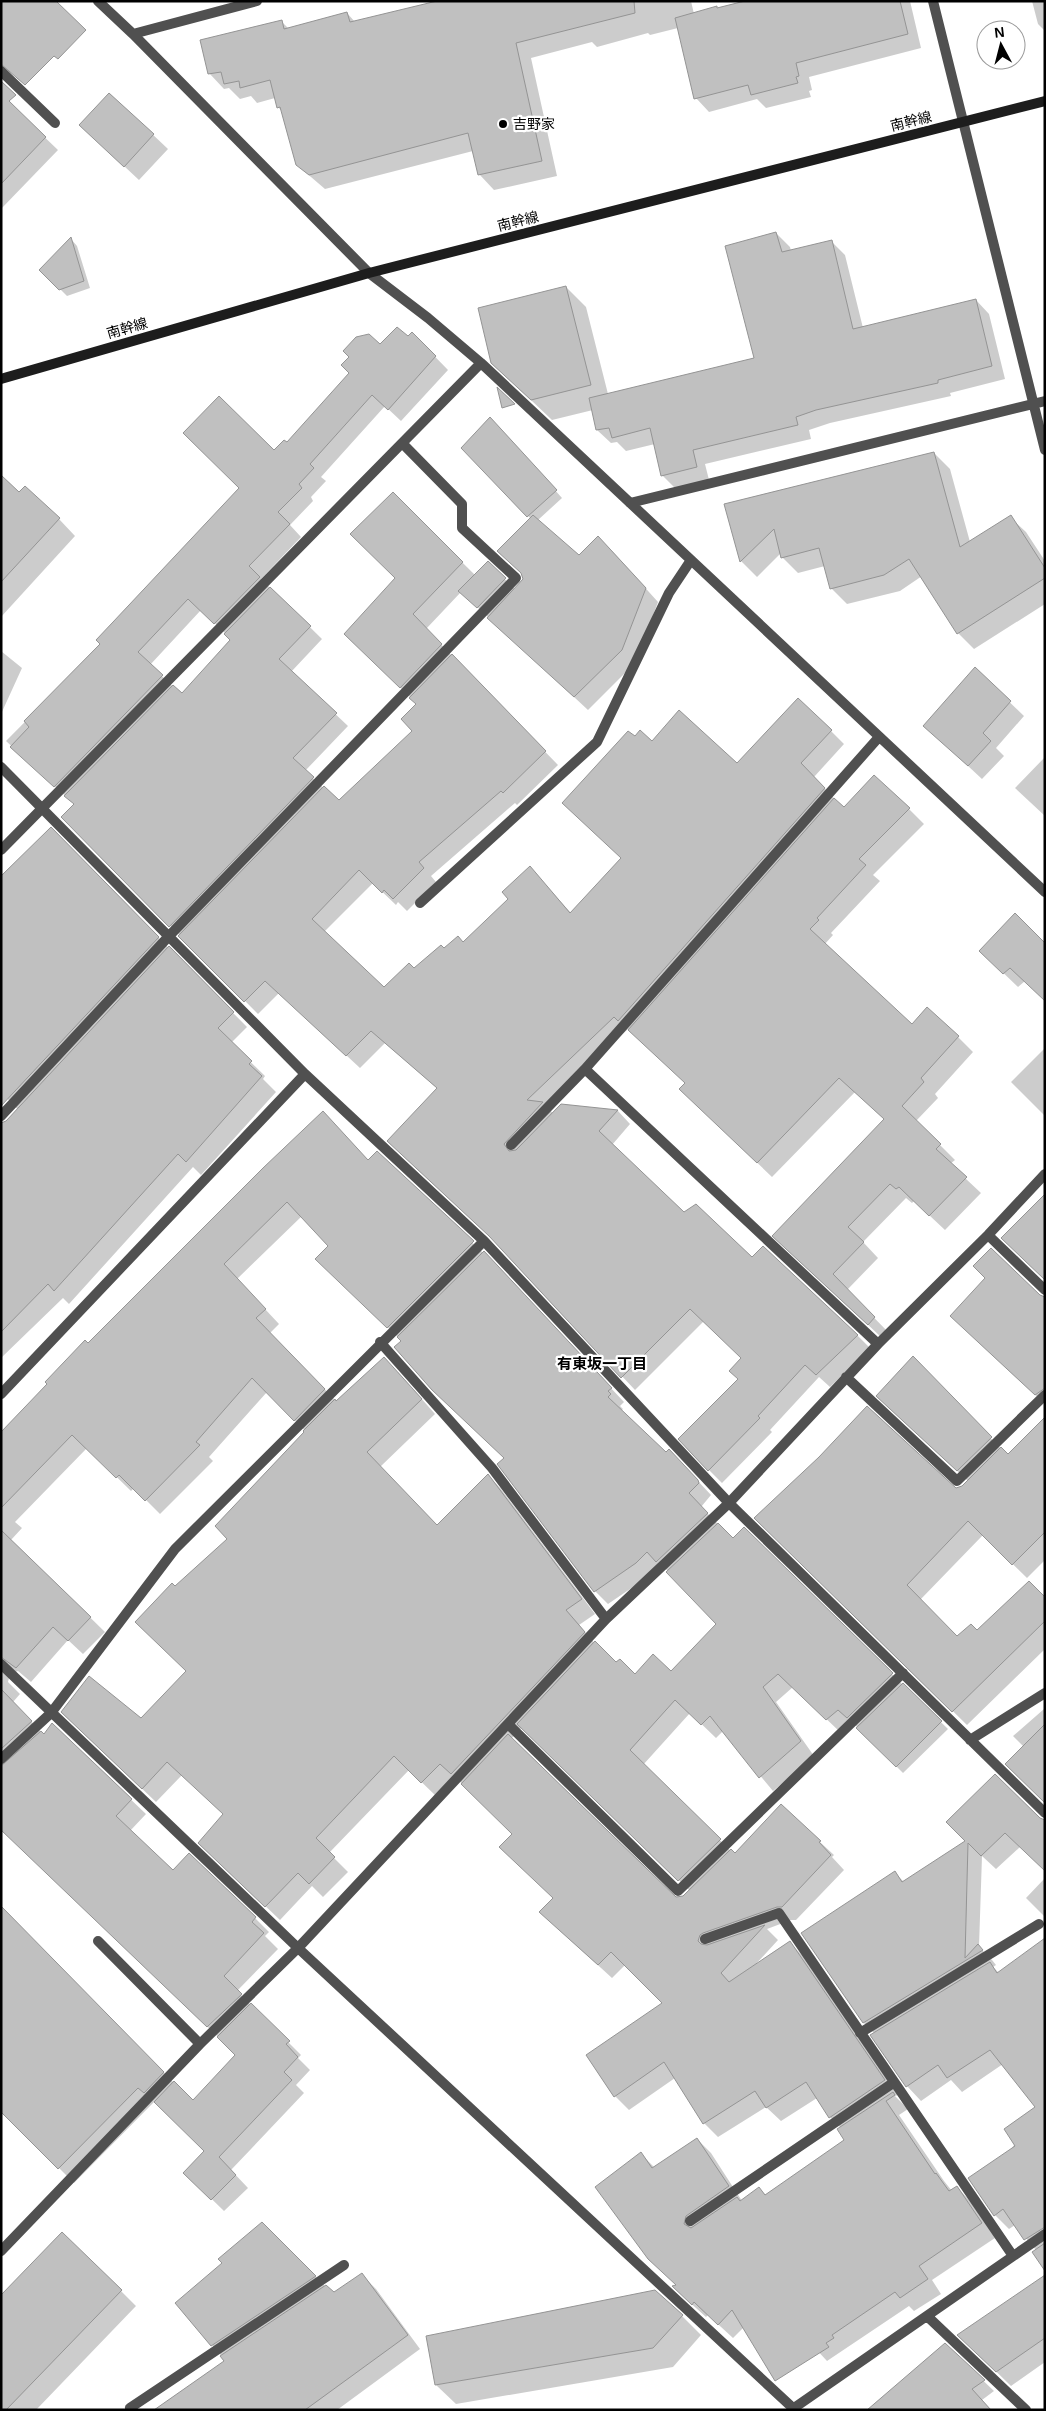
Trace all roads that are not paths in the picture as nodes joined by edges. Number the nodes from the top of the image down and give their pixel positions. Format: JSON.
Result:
{"nodes":[{"id":1,"x":98,"y":1,"type":"edge"},
{"id":2,"x":257,"y":1,"type":"edge"},
{"id":3,"x":933,"y":1,"type":"edge"},
{"id":4,"x":133,"y":34,"type":"junction"},
{"id":5,"x":1,"y":72,"type":"edge"},
{"id":6,"x":1045,"y":101,"type":"edge"},
{"id":7,"x":964,"y":122,"type":"junction"},
{"id":8,"x":55,"y":123,"type":"dead end"},
{"id":9,"x":368,"y":273,"type":"junction"},
{"id":10,"x":481,"y":363,"type":"junction"},
{"id":11,"x":1,"y":379,"type":"edge"},
{"id":12,"x":1045,"y":402,"type":"edge"},
{"id":13,"x":1032,"y":405,"type":"junction"},
{"id":14,"x":402,"y":444,"type":"junction"},
{"id":15,"x":1045,"y":450,"type":"edge"},
{"id":16,"x":630,"y":503,"type":"junction"},
{"id":17,"x":691,"y":560,"type":"junction"},
{"id":18,"x":879,"y":736,"type":"junction"},
{"id":19,"x":1,"y":767,"type":"edge"},
{"id":20,"x":42,"y":807,"type":"junction"},
{"id":21,"x":1,"y":850,"type":"edge"},
{"id":22,"x":1045,"y":892,"type":"edge"},
{"id":23,"x":420,"y":903,"type":"dead end"},
{"id":24,"x":170,"y":935,"type":"junction"},
{"id":25,"x":585,"y":1069,"type":"junction"},
{"id":26,"x":305,"y":1074,"type":"junction"},
{"id":27,"x":1,"y":1116,"type":"edge"},
{"id":28,"x":511,"y":1145,"type":"dead end"},
{"id":29,"x":1045,"y":1174,"type":"edge"},
{"id":30,"x":988,"y":1235,"type":"junction"},
{"id":31,"x":484,"y":1241,"type":"junction"},
{"id":32,"x":1045,"y":1290,"type":"edge"},
{"id":33,"x":380,"y":1342,"type":"junction"},
{"id":34,"x":878,"y":1344,"type":"junction"},
{"id":35,"x":846,"y":1377,"type":"junction"},
{"id":36,"x":1,"y":1394,"type":"edge"},
{"id":37,"x":1045,"y":1395,"type":"edge"},
{"id":38,"x":729,"y":1503,"type":"junction"},
{"id":39,"x":606,"y":1620,"type":"junction"},
{"id":40,"x":1,"y":1664,"type":"edge"},
{"id":41,"x":903,"y":1673,"type":"junction"},
{"id":42,"x":1045,"y":1693,"type":"edge"},
{"id":43,"x":51,"y":1713,"type":"junction"},
{"id":44,"x":508,"y":1724,"type":"junction"},
{"id":45,"x":970,"y":1740,"type":"junction"},
{"id":46,"x":1,"y":1759,"type":"edge"},
{"id":47,"x":1045,"y":1813,"type":"edge"},
{"id":48,"x":1038,"y":1924,"type":"dead end"},
{"id":49,"x":705,"y":1940,"type":"dead end"},
{"id":50,"x":98,"y":1941,"type":"dead end"},
{"id":51,"x":298,"y":1948,"type":"junction"},
{"id":52,"x":860,"y":2033,"type":"junction"},
{"id":53,"x":200,"y":2044,"type":"junction"},
{"id":54,"x":893,"y":2083,"type":"junction"},
{"id":55,"x":690,"y":2221,"type":"dead end"},
{"id":56,"x":1045,"y":2234,"type":"edge"},
{"id":57,"x":1,"y":2251,"type":"edge"},
{"id":58,"x":1013,"y":2256,"type":"junction"},
{"id":59,"x":344,"y":2265,"type":"dead end"},
{"id":60,"x":927,"y":2316,"type":"junction"},
{"id":61,"x":794,"y":2409,"type":"edge"},
{"id":62,"x":131,"y":2410,"type":"edge"},
{"id":63,"x":1026,"y":2410,"type":"edge"}],
"edges":[{"from":1,"to":4,"type":"street"},
{"from":2,"to":4,"type":"street"},
{"from":3,"to":7,"type":"street"},
{"from":4,"to":9,"type":"street"},
{"from":5,"to":8,"type":"street"},
{"from":6,"to":7,"type":"main road","name":"南幹線"},
{"from":7,"to":9,"type":"main road","name":"南幹線"},
{"from":7,"to":13,"type":"street"},
{"from":9,"to":10,"type":"street"},
{"from":9,"to":11,"type":"main road","name":"南幹線"},
{"from":10,"to":14,"type":"street"},
{"from":10,"to":16,"type":"street"},
{"from":12,"to":13,"type":"street"},
{"from":13,"to":15,"type":"street"},
{"from":13,"to":16,"type":"street"},
{"from":14,"to":20,"type":"street"},
{"from":14,"to":24,"type":"street"},
{"from":16,"to":17,"type":"street"},
{"from":17,"to":18,"type":"street"},
{"from":17,"to":23,"type":"street"},
{"from":18,"to":22,"type":"street"},
{"from":18,"to":25,"type":"street"},
{"from":19,"to":20,"type":"street"},
{"from":20,"to":21,"type":"street"},
{"from":20,"to":24,"type":"street"},
{"from":24,"to":26,"type":"street"},
{"from":24,"to":27,"type":"street"},
{"from":25,"to":28,"type":"street"},
{"from":25,"to":34,"type":"street"},
{"from":26,"to":31,"type":"street"},
{"from":26,"to":36,"type":"street"},
{"from":29,"to":30,"type":"street"},
{"from":30,"to":32,"type":"street"},
{"from":30,"to":34,"type":"street"},
{"from":31,"to":33,"type":"street"},
{"from":31,"to":38,"type":"street"},
{"from":33,"to":39,"type":"street"},
{"from":33,"to":43,"type":"street"},
{"from":34,"to":35,"type":"street"},
{"from":35,"to":37,"type":"street"},
{"from":35,"to":38,"type":"street"},
{"from":38,"to":39,"type":"street"},
{"from":38,"to":41,"type":"street"},
{"from":39,"to":44,"type":"street"},
{"from":40,"to":43,"type":"street"},
{"from":41,"to":44,"type":"street"},
{"from":41,"to":45,"type":"street"},
{"from":42,"to":45,"type":"street"},
{"from":43,"to":46,"type":"street"},
{"from":43,"to":51,"type":"street"},
{"from":44,"to":51,"type":"street"},
{"from":45,"to":47,"type":"street"},
{"from":48,"to":52,"type":"street"},
{"from":49,"to":52,"type":"street"},
{"from":50,"to":53,"type":"street"},
{"from":51,"to":53,"type":"street"},
{"from":51,"to":61,"type":"street"},
{"from":52,"to":54,"type":"street"},
{"from":53,"to":57,"type":"street"},
{"from":54,"to":55,"type":"street"},
{"from":54,"to":58,"type":"street"},
{"from":56,"to":58,"type":"street"},
{"from":58,"to":60,"type":"street"},
{"from":59,"to":62,"type":"street"},
{"from":60,"to":61,"type":"street"},
{"from":60,"to":63,"type":"street"}]}
